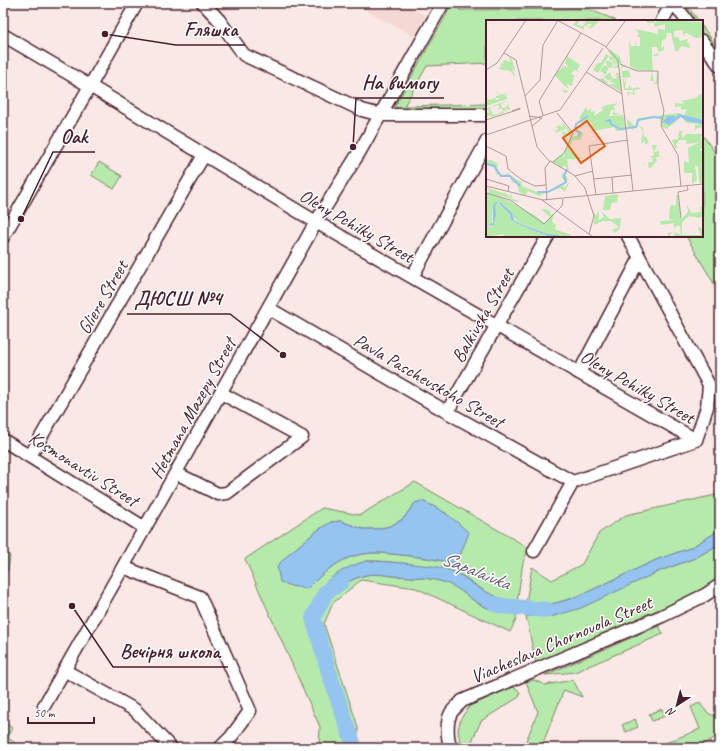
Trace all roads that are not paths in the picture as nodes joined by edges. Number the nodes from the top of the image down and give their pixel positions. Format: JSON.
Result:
{"nodes":[{"id":1,"x":137,"y":3,"type":"edge"},
{"id":2,"x":203,"y":3,"type":"edge"},
{"id":3,"x":443,"y":3,"type":"edge"},
{"id":4,"x":673,"y":3,"type":"edge"},
{"id":5,"x":663,"y":20,"type":"edge"},
{"id":6,"x":686,"y":20,"type":"edge"},
{"id":7,"x":3,"y":35,"type":"edge"},
{"id":8,"x":703,"y":42,"type":"edge"},
{"id":9,"x":720,"y":66,"type":"edge"},
{"id":10,"x":90,"y":86,"type":"junction"},
{"id":11,"x":381,"y":115,"type":"junction"},
{"id":12,"x":486,"y":115,"type":"edge"},
{"id":13,"x":486,"y":143,"type":"edge"},
{"id":14,"x":204,"y":155,"type":"junction"},
{"id":15,"x":316,"y":222,"type":"junction"},
{"id":16,"x":3,"y":237,"type":"edge"},
{"id":17,"x":547,"y":237,"type":"edge"},
{"id":18,"x":629,"y":237,"type":"edge"},
{"id":19,"x":640,"y":258,"type":"junction"},
{"id":20,"x":412,"y":277,"type":"junction"},
{"id":21,"x":268,"y":308,"type":"junction"},
{"id":22,"x":496,"y":325,"type":"junction"},
{"id":23,"x":579,"y":373,"type":"junction"},
{"id":24,"x":221,"y":393,"type":"junction"},
{"id":25,"x":447,"y":412,"type":"junction"},
{"id":26,"x":3,"y":440,"type":"edge"},
{"id":27,"x":696,"y":440,"type":"junction"},
{"id":28,"x":30,"y":456,"type":"junction"},
{"id":29,"x":176,"y":473,"type":"junction"},
{"id":30,"x":572,"y":482,"type":"junction"},
{"id":31,"x":145,"y":528,"type":"junction"},
{"id":32,"x":534,"y":551,"type":"dead end"},
{"id":33,"x":123,"y":567,"type":"junction"},
{"id":34,"x":720,"y":585,"type":"edge"},
{"id":35,"x":64,"y":670,"type":"junction"},
{"id":36,"x":44,"y":706,"type":"dead end"},
{"id":37,"x":171,"y":748,"type":"edge"},
{"id":38,"x":220,"y":748,"type":"edge"},
{"id":39,"x":451,"y":748,"type":"edge"}],
"edges":[{"from":1,"to":10,"type":"street"},
{"from":2,"to":11,"type":"street"},
{"from":3,"to":11,"type":"street","name":"Hetmana Mazepy Street"},
{"from":4,"to":5,"type":"street"},
{"from":4,"to":6,"type":"street"},
{"from":7,"to":10,"type":"street","name":"Oleny Pchilky Street"},
{"from":8,"to":9,"type":"street"},
{"from":10,"to":14,"type":"street","name":"Oleny Pchilky Street"},
{"from":10,"to":16,"type":"street"},
{"from":11,"to":12,"type":"street"},
{"from":11,"to":15,"type":"street","name":"Hetmana Mazepy Street"},
{"from":13,"to":20,"type":"street"},
{"from":14,"to":15,"type":"street","name":"Oleny Pchilky Street"},
{"from":14,"to":28,"type":"street","name":"Gliere Street"},
{"from":15,"to":20,"type":"street","name":"Oleny Pchilky Street"},
{"from":15,"to":21,"type":"street","name":"Hetmana Mazepy Street"},
{"from":17,"to":22,"type":"street","name":"Balkivska Street"},
{"from":18,"to":19,"type":"street"},
{"from":19,"to":23,"type":"street"},
{"from":19,"to":27,"type":"street"},
{"from":20,"to":22,"type":"street","name":"Oleny Pchilky Street"},
{"from":21,"to":24,"type":"street","name":"Hetmana Mazepy Street"},
{"from":21,"to":25,"type":"street","name":"Pavla Paschevskoho Street"},
{"from":22,"to":23,"type":"street","name":"Oleny Pchilky Street"},
{"from":22,"to":25,"type":"street","name":"Balkivska Street"},
{"from":23,"to":27,"type":"street","name":"Oleny Pchilky Street"},
{"from":24,"to":29,"type":"street","name":"Hetmana Mazepy Street"},
{"from":24,"to":29,"type":"street"},
{"from":25,"to":30,"type":"street","name":"Pavla Paschevskoho Street"},
{"from":26,"to":28,"type":"street","name":"Kosmonavtiv Street"},
{"from":27,"to":30,"type":"street"},
{"from":28,"to":31,"type":"street","name":"Kosmonavtiv Street"},
{"from":29,"to":31,"type":"street","name":"Hetmana Mazepy Street"},
{"from":30,"to":32,"type":"street"},
{"from":31,"to":33,"type":"street","name":"Hetmana Mazepy Street"},
{"from":33,"to":35,"type":"street","name":"Hetmana Mazepy Street"},
{"from":33,"to":38,"type":"street"},
{"from":34,"to":39,"type":"street","name":"Viacheslava Chornovola Street"},
{"from":35,"to":36,"type":"street","name":"Hetmana Mazepy Street"},
{"from":35,"to":37,"type":"street"}]}
